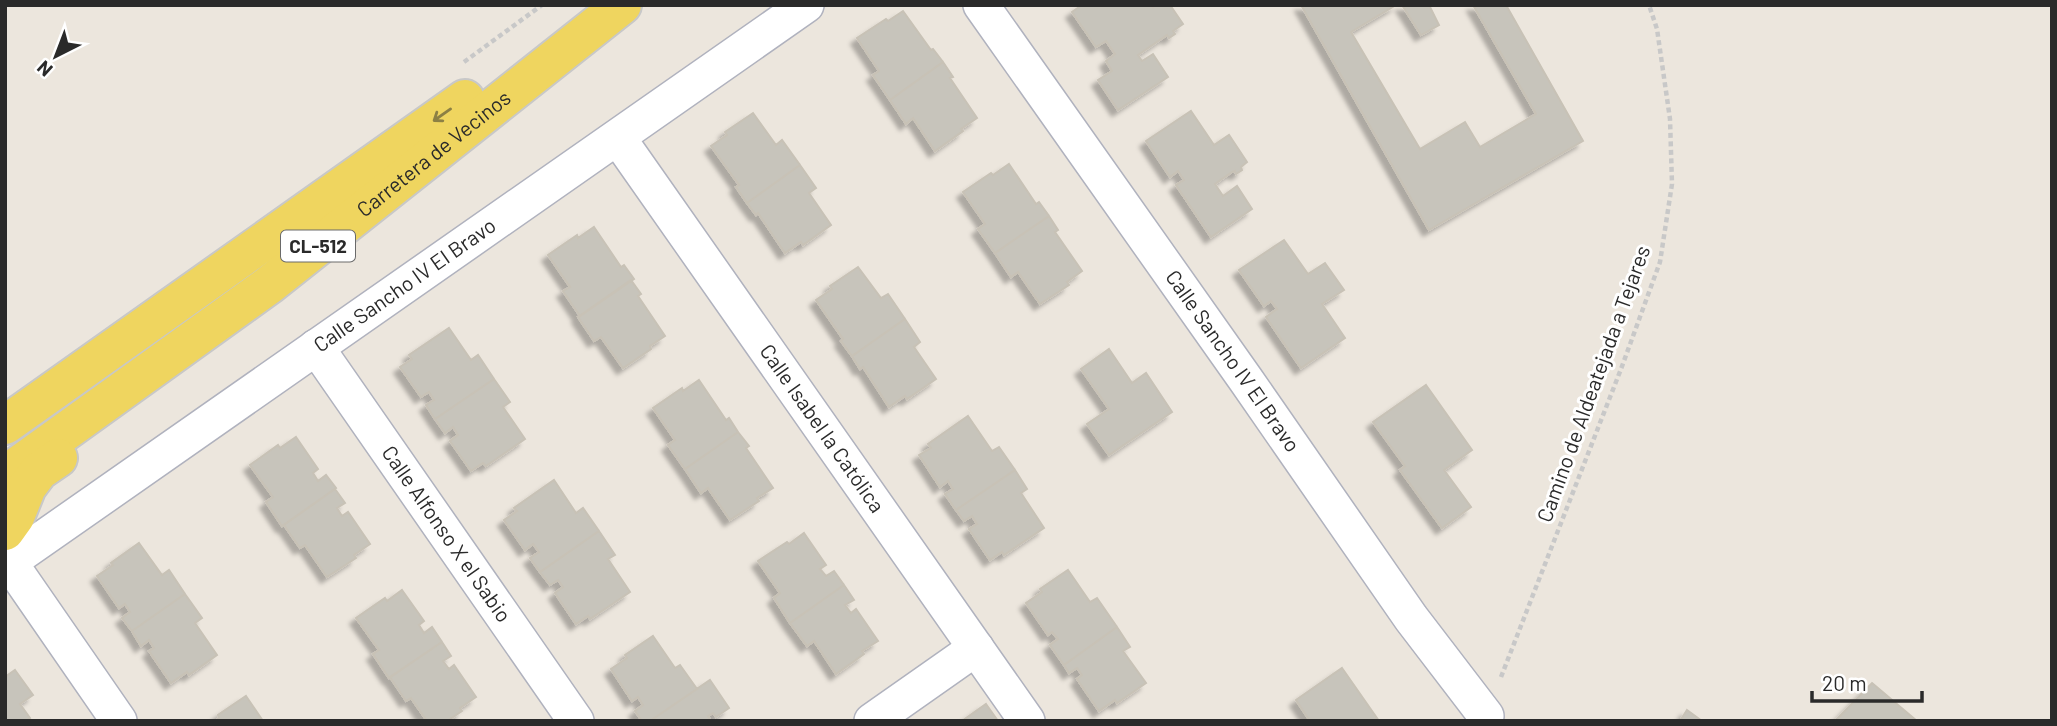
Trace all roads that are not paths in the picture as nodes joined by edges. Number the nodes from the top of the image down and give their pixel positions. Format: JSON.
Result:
{"nodes":[{"id":1,"x":598,"y":5,"type":"edge"},
{"id":2,"x":622,"y":5,"type":"edge"},
{"id":3,"x":806,"y":5,"type":"edge"},
{"id":4,"x":981,"y":5,"type":"edge"},
{"id":5,"x":618,"y":138,"type":"junction"},
{"id":6,"x":276,"y":232,"type":"junction"},
{"id":7,"x":269,"y":285,"type":"junction"},
{"id":8,"x":316,"y":347,"type":"junction"},
{"id":9,"x":5,"y":425,"type":"edge"},
{"id":10,"x":5,"y":452,"type":"edge"},
{"id":11,"x":5,"y":475,"type":"edge"},
{"id":12,"x":7,"y":553,"type":"edge"},
{"id":13,"x":976,"y":648,"type":"junction"},
{"id":14,"x":1486,"y":716,"type":"road end"},
{"id":15,"x":119,"y":721,"type":"edge"},
{"id":16,"x":576,"y":721,"type":"edge"},
{"id":17,"x":872,"y":721,"type":"edge"},
{"id":18,"x":1027,"y":721,"type":"edge"}],
"edges":[{"from":1,"to":6,"type":"main road","name":"Carretera de Vecinos","number":"CL-512","one_way":true},
{"from":2,"to":7,"type":"main road","name":"Carretera de Vecinos","number":"CL-512"},
{"from":3,"to":5,"type":"street","name":"Calle Sancho IV El Bravo"},
{"from":4,"to":14,"type":"street","name":"Calle Sancho IV El Bravo"},
{"from":5,"to":8,"type":"street","name":"Calle Sancho IV El Bravo"},
{"from":5,"to":13,"type":"street","name":"Calle Isabel la Católica"},
{"from":6,"to":9,"type":"main road","name":"Carretera de Vecinos","number":"CL-512"},
{"from":6,"to":10,"type":"main road"},
{"from":7,"to":11,"type":"main road","name":"Carretera de Vecinos","number":"CL-512"},
{"from":7,"to":12,"type":"main road"},
{"from":8,"to":12,"type":"street","name":"Calle Sancho IV El Bravo"},
{"from":8,"to":16,"type":"street","name":"Calle Alfonso X el Sabio"},
{"from":12,"to":15,"type":"street"},
{"from":13,"to":17,"type":"street"},
{"from":13,"to":18,"type":"street","name":"Calle Isabel la Católica"}]}
